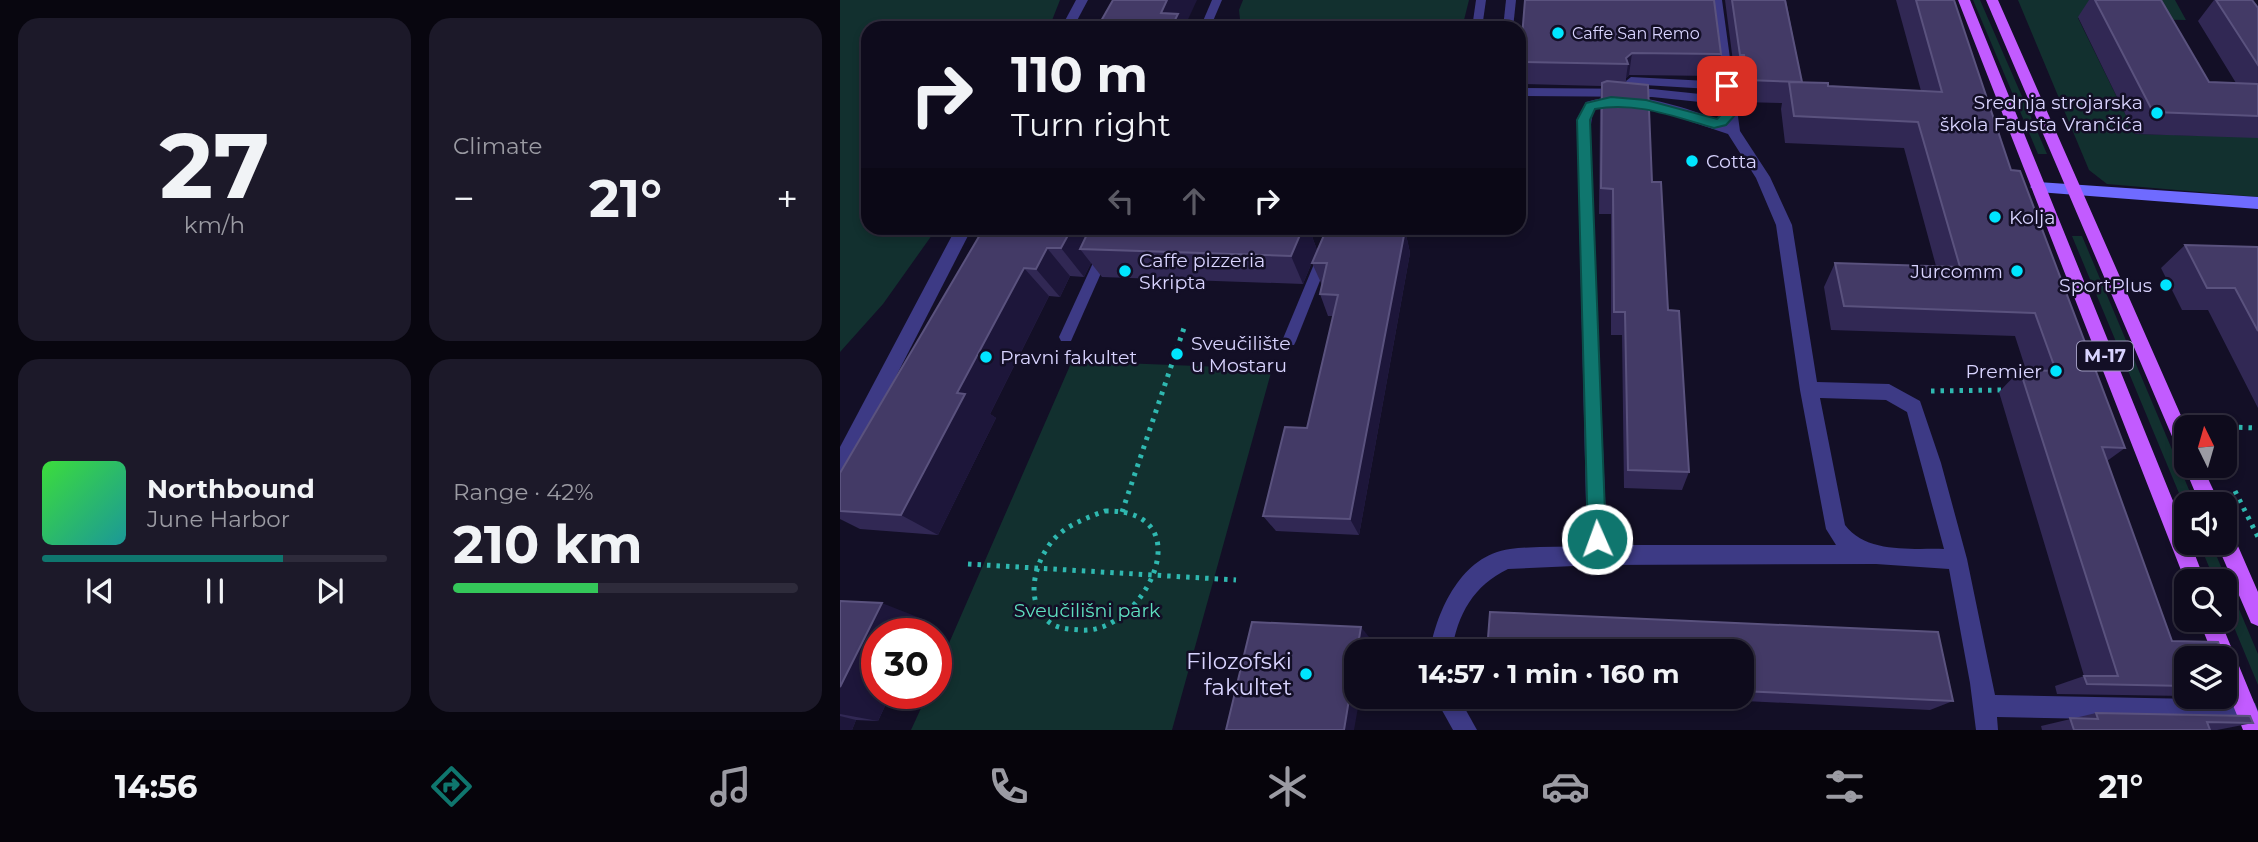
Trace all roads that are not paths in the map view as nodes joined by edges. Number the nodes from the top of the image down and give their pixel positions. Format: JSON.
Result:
{"nodes":[{"id":1,"x":1082,"y":0,"type":"edge"},
{"id":2,"x":1217,"y":0,"type":"edge"},
{"id":3,"x":1481,"y":0,"type":"edge"},
{"id":4,"x":1511,"y":0,"type":"edge"},
{"id":5,"x":1716,"y":0,"type":"edge"},
{"id":6,"x":1964,"y":0,"type":"edge"},
{"id":7,"x":1992,"y":0,"type":"edge"},
{"id":8,"x":1072,"y":21,"type":"edge"},
{"id":9,"x":1208,"y":21,"type":"edge"},
{"id":10,"x":1478,"y":21,"type":"edge"},
{"id":11,"x":1509,"y":21,"type":"edge"},
{"id":12,"x":1631,"y":81,"type":"edge"},
{"id":13,"x":1526,"y":92,"type":"edge"},
{"id":14,"x":1730,"y":108,"type":"junction"},
{"id":15,"x":2038,"y":187,"type":"junction"},
{"id":16,"x":2073,"y":188,"type":"junction"},
{"id":17,"x":2258,"y":202,"type":"edge"},
{"id":18,"x":960,"y":235,"type":"edge"},
{"id":19,"x":1112,"y":235,"type":"edge"},
{"id":20,"x":1332,"y":235,"type":"edge"},
{"id":21,"x":1066,"y":337,"type":"dead end"},
{"id":22,"x":1289,"y":341,"type":"dead end"},
{"id":23,"x":1810,"y":390,"type":"junction"},
{"id":24,"x":2174,"y":422,"type":"edge"},
{"id":25,"x":840,"y":466,"type":"edge"},
{"id":26,"x":1597,"y":555,"type":"junction"},
{"id":27,"x":1875,"y":555,"type":"junction"},
{"id":28,"x":2232,"y":555,"type":"edge"},
{"id":29,"x":1957,"y":559,"type":"junction"},
{"id":30,"x":2190,"y":569,"type":"edge"},
{"id":31,"x":2258,"y":616,"type":"edge"},
{"id":32,"x":2214,"y":632,"type":"edge"},
{"id":33,"x":1443,"y":639,"type":"edge"},
{"id":34,"x":1986,"y":706,"type":"junction"},
{"id":35,"x":1453,"y":709,"type":"edge"},
{"id":36,"x":2245,"y":724,"type":"edge"},
{"id":37,"x":1466,"y":730,"type":"edge"},
{"id":38,"x":1987,"y":730,"type":"edge"}],
"edges":[{"from":1,"to":8,"type":"street"},
{"from":2,"to":9,"type":"lane"},
{"from":3,"to":10,"type":"lane"},
{"from":4,"to":11,"type":"lane"},
{"from":5,"to":14,"type":"street"},
{"from":6,"to":15,"type":"main road","number":"M-17"},
{"from":7,"to":16,"type":"main road","number":"M-17"},
{"from":12,"to":14,"type":"lane"},
{"from":13,"to":14,"type":"lane"},
{"from":14,"to":23,"type":"street"},
{"from":14,"to":26,"type":"street"},
{"from":15,"to":16,"type":"main road"},
{"from":15,"to":30,"type":"main road","number":"M-17"},
{"from":16,"to":17,"type":"main road"},
{"from":16,"to":24,"type":"main road","number":"M-17"},
{"from":18,"to":25,"type":"street"},
{"from":19,"to":21,"type":"lane"},
{"from":20,"to":22,"type":"lane"},
{"from":23,"to":27,"type":"street"},
{"from":23,"to":29,"type":"street"},
{"from":26,"to":27,"type":"street"},
{"from":26,"to":33,"type":"street"},
{"from":27,"to":29,"type":"street"},
{"from":28,"to":31,"type":"main road"},
{"from":29,"to":34,"type":"street"},
{"from":32,"to":36,"type":"main road"},
{"from":34,"to":36,"type":"street"},
{"from":34,"to":38,"type":"street"},
{"from":35,"to":37,"type":"street"}]}
